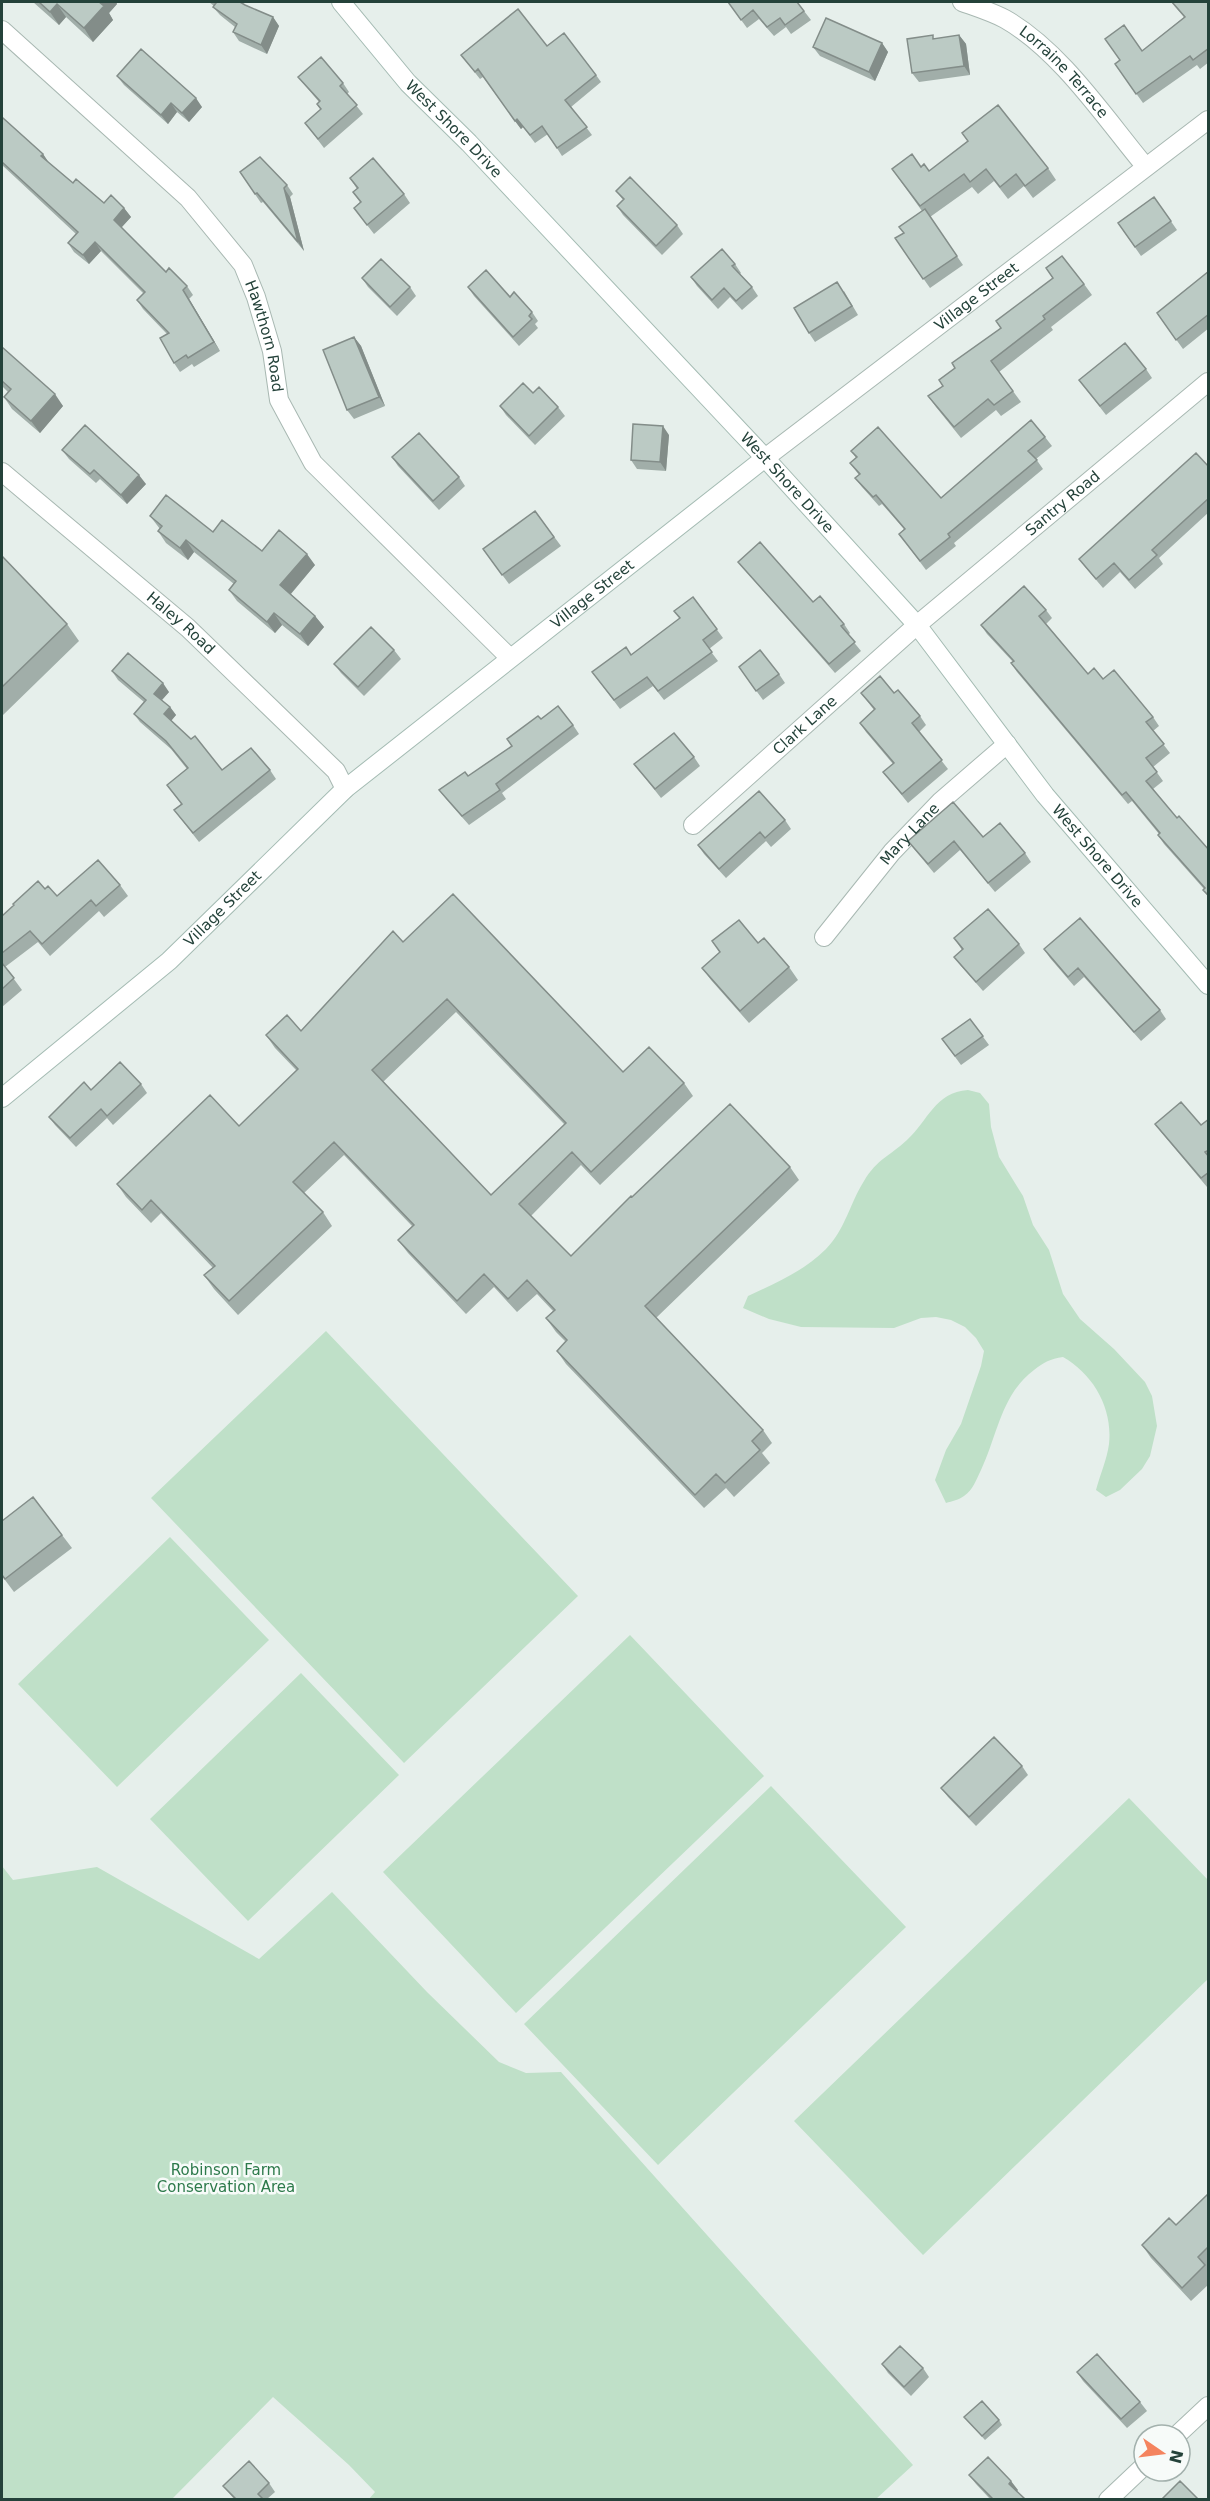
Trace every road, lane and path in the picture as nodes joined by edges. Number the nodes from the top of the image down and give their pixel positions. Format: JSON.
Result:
{"nodes":[{"id":1,"x":341,"y":2,"type":"edge"},
{"id":2,"x":962,"y":2,"type":"edge"},
{"id":3,"x":2,"y":30,"type":"edge"},
{"id":4,"x":1209,"y":120,"type":"edge"},
{"id":5,"x":1145,"y":166,"type":"junction"},
{"id":6,"x":1209,"y":382,"type":"edge"},
{"id":7,"x":765,"y":458,"type":"junction"},
{"id":8,"x":2,"y":472,"type":"edge"},
{"id":9,"x":917,"y":625,"type":"junction"},
{"id":10,"x":510,"y":658,"type":"junction"},
{"id":11,"x":1007,"y":744,"type":"junction"},
{"id":12,"x":345,"y":789,"type":"junction"},
{"id":13,"x":693,"y":825,"type":"dead end"},
{"id":14,"x":824,"y":937,"type":"dead end"},
{"id":15,"x":1209,"y":985,"type":"edge"},
{"id":16,"x":2,"y":1098,"type":"edge"},
{"id":17,"x":1209,"y":2406,"type":"edge"},
{"id":18,"x":1190,"y":2423,"type":"edge"},
{"id":19,"x":1132,"y":2477,"type":"edge"},
{"id":20,"x":1108,"y":2499,"type":"edge"}],
"edges":[{"from":1,"to":7,"type":"street","name":"West Shore Drive"},
{"from":2,"to":5,"type":"street","name":"Lorraine Terrace"},
{"from":3,"to":10,"type":"street","name":"Hawthorn Road"},
{"from":4,"to":5,"type":"street","name":"Village Street"},
{"from":5,"to":7,"type":"street","name":"Village Street"},
{"from":6,"to":9,"type":"street","name":"Santry Road"},
{"from":7,"to":9,"type":"street","name":"West Shore Drive"},
{"from":7,"to":10,"type":"street","name":"Village Street"},
{"from":8,"to":12,"type":"street","name":"Haley Road"},
{"from":9,"to":11,"type":"street","name":"West Shore Drive"},
{"from":9,"to":13,"type":"street","name":"Clark Lane"},
{"from":10,"to":12,"type":"street","name":"Village Street"},
{"from":11,"to":14,"type":"street","name":"Mary Lane"},
{"from":11,"to":15,"type":"street","name":"West Shore Drive"},
{"from":12,"to":16,"type":"street","name":"Village Street"},
{"from":17,"to":18,"type":"street"},
{"from":19,"to":20,"type":"street"}]}
